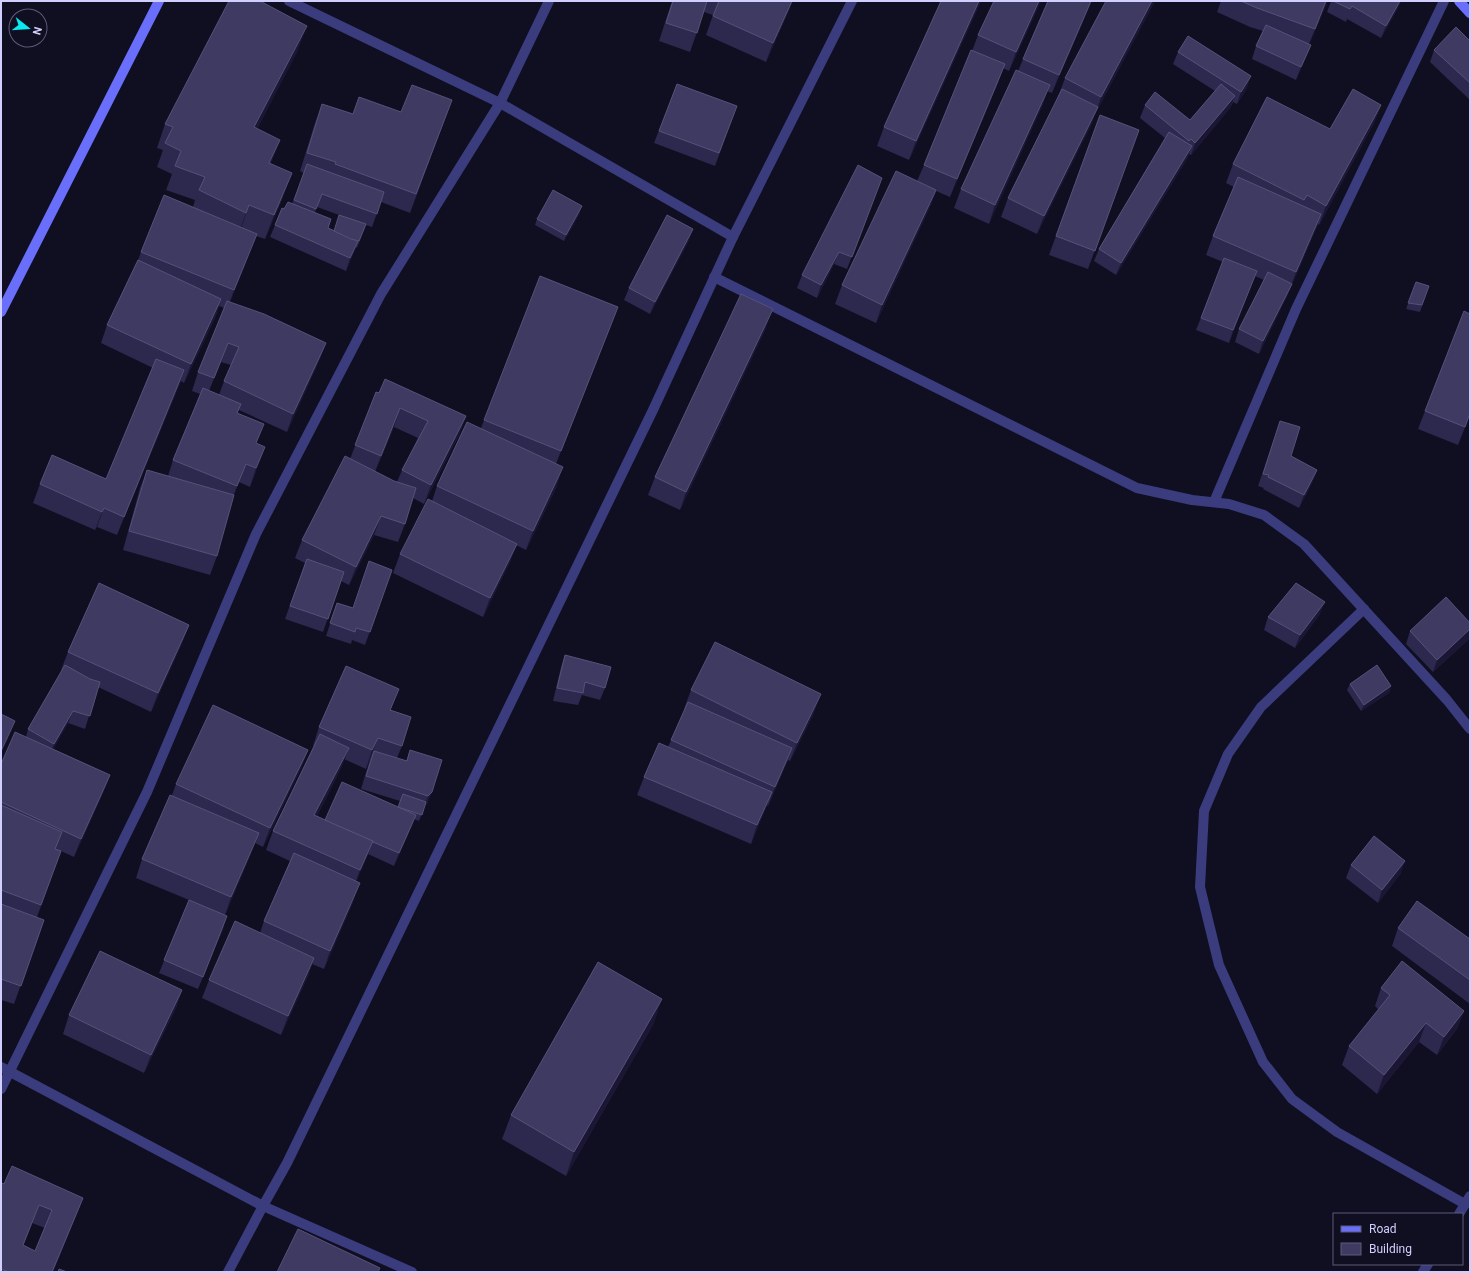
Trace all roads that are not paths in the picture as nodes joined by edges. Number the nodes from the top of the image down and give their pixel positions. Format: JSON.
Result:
{"nodes":[{"id":1,"x":159,"y":1,"type":"edge"},
{"id":2,"x":289,"y":1,"type":"edge"},
{"id":3,"x":550,"y":1,"type":"edge"},
{"id":4,"x":852,"y":1,"type":"edge"},
{"id":5,"x":1444,"y":1,"type":"edge"},
{"id":6,"x":1459,"y":1,"type":"edge"},
{"id":7,"x":1470,"y":13,"type":"edge"},
{"id":8,"x":500,"y":104,"type":"junction"},
{"id":9,"x":732,"y":237,"type":"junction"},
{"id":10,"x":714,"y":278,"type":"junction"},
{"id":11,"x":1,"y":312,"type":"edge"},
{"id":12,"x":1214,"y":502,"type":"junction"},
{"id":13,"x":1364,"y":609,"type":"junction"},
{"id":14,"x":1470,"y":729,"type":"edge"},
{"id":15,"x":5,"y":1069,"type":"edge"},
{"id":16,"x":1,"y":1089,"type":"edge"},
{"id":17,"x":1468,"y":1200,"type":"edge"},
{"id":18,"x":263,"y":1206,"type":"junction"},
{"id":19,"x":1460,"y":1213,"type":"edge"},
{"id":20,"x":228,"y":1272,"type":"edge"},
{"id":21,"x":412,"y":1272,"type":"edge"}],
"edges":[{"from":1,"to":11,"type":"street"},
{"from":2,"to":8,"type":"street"},
{"from":3,"to":8,"type":"street"},
{"from":4,"to":9,"type":"street"},
{"from":5,"to":12,"type":"street"},
{"from":6,"to":7,"type":"street"},
{"from":8,"to":9,"type":"street"},
{"from":8,"to":15,"type":"street"},
{"from":9,"to":10,"type":"street"},
{"from":10,"to":12,"type":"street"},
{"from":10,"to":18,"type":"street"},
{"from":12,"to":13,"type":"street"},
{"from":13,"to":14,"type":"street"},
{"from":13,"to":17,"type":"street"},
{"from":15,"to":16,"type":"street"},
{"from":15,"to":18,"type":"street"},
{"from":17,"to":19,"type":"street"},
{"from":18,"to":20,"type":"street"},
{"from":18,"to":21,"type":"street"}]}
